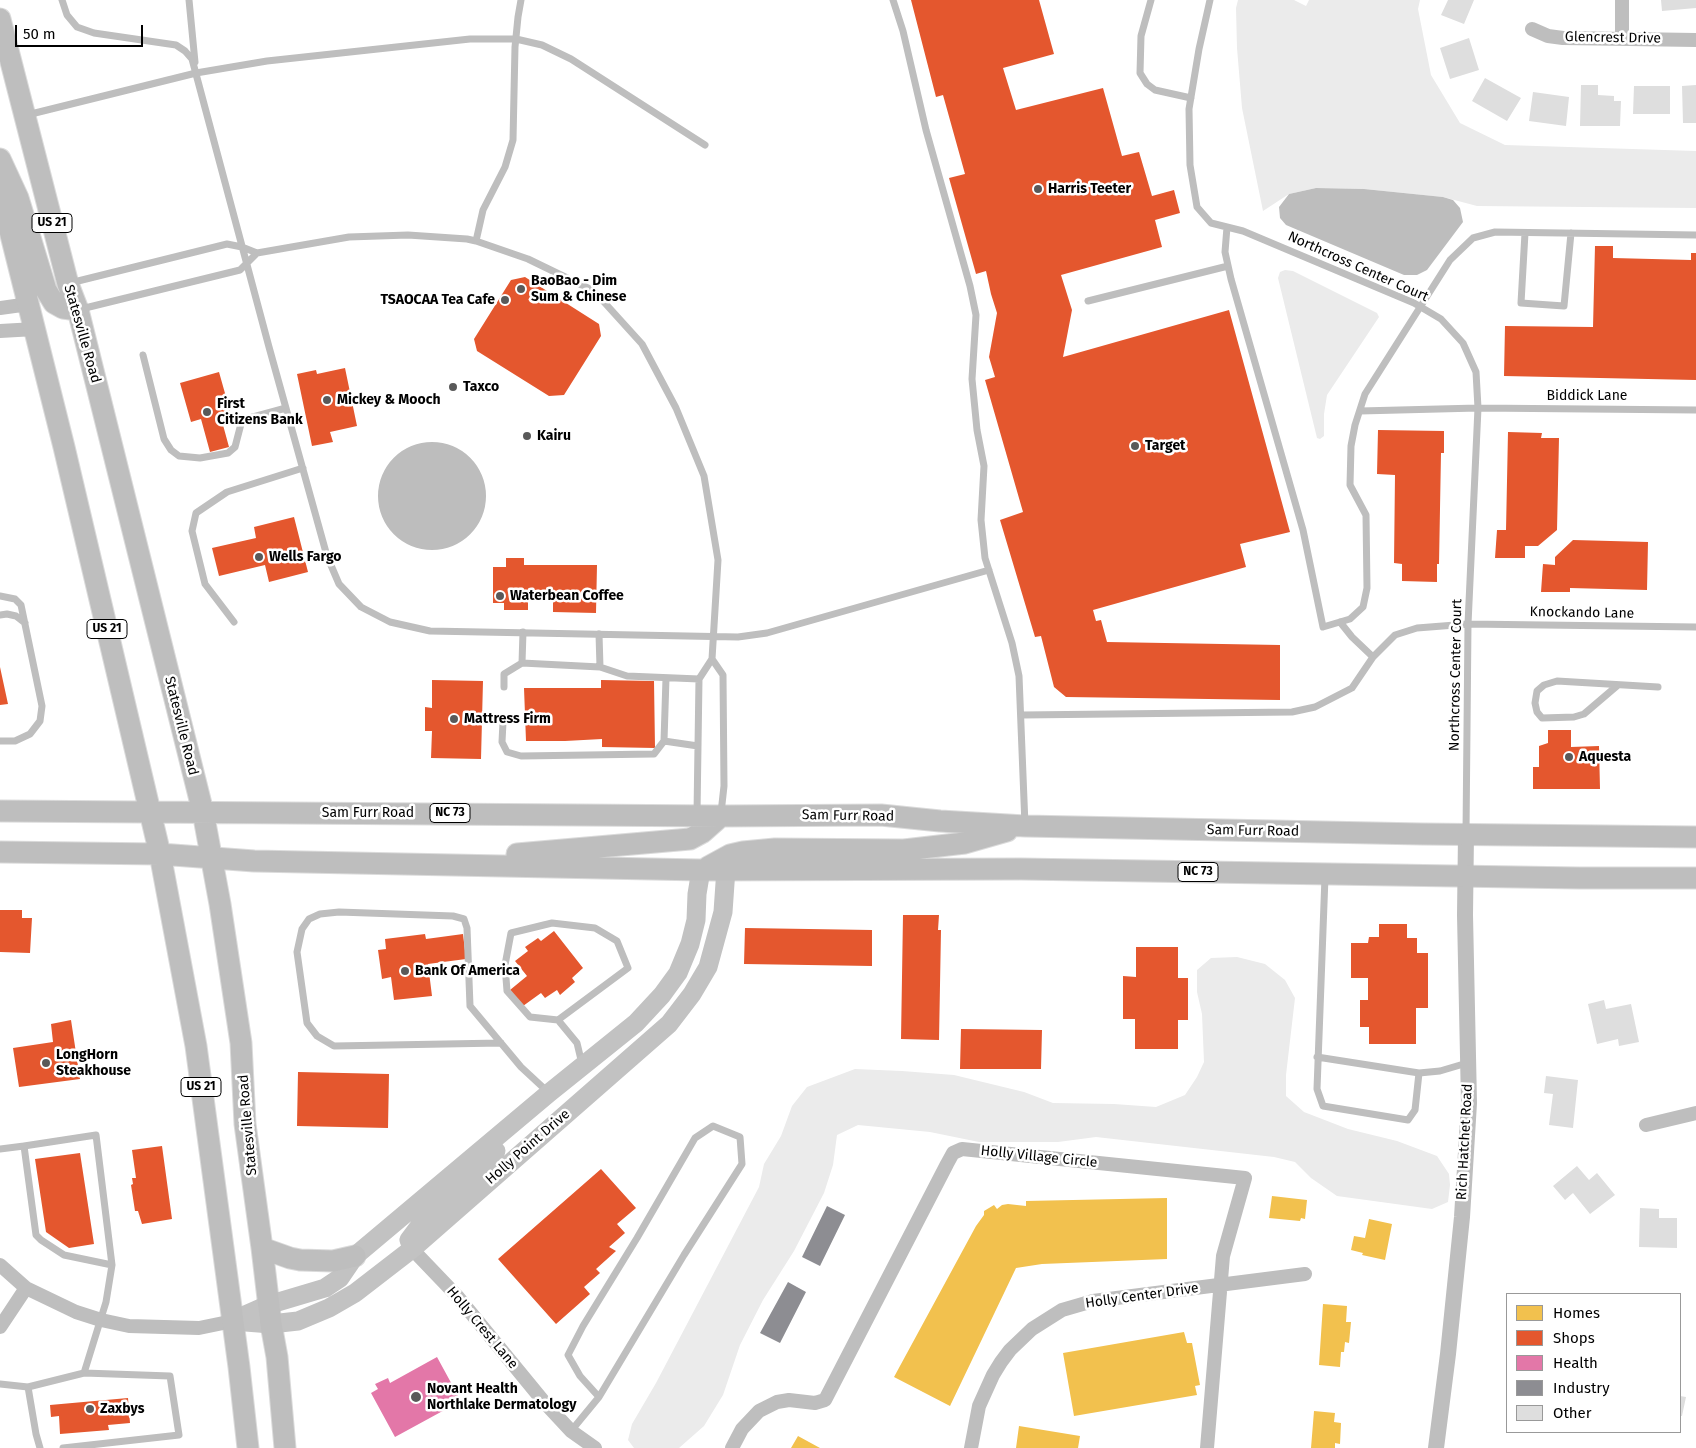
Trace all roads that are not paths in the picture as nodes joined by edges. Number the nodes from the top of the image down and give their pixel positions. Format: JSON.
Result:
{"nodes":[{"id":1,"x":62,"y":0,"type":"edge"},
{"id":2,"x":189,"y":0,"type":"edge"},
{"id":3,"x":521,"y":0,"type":"edge"},
{"id":4,"x":893,"y":0,"type":"edge"},
{"id":5,"x":1152,"y":0,"type":"edge"},
{"id":6,"x":1210,"y":0,"type":"edge"},
{"id":7,"x":1622,"y":0,"type":"edge"},
{"id":8,"x":0,"y":19,"type":"edge"},
{"id":9,"x":1532,"y":29,"type":"dead end"},
{"id":10,"x":516,"y":39,"type":"junction"},
{"id":11,"x":1622,"y":39,"type":"junction"},
{"id":12,"x":1696,"y":40,"type":"edge"},
{"id":13,"x":196,"y":73,"type":"junction"},
{"id":14,"x":1191,"y":98,"type":"junction"},
{"id":15,"x":25,"y":115,"type":"junction"},
{"id":16,"x":705,"y":145,"type":"dead end"},
{"id":17,"x":0,"y":159,"type":"edge"},
{"id":18,"x":0,"y":191,"type":"edge"},
{"id":19,"x":1227,"y":227,"type":"junction"},
{"id":20,"x":1525,"y":232,"type":"junction"},
{"id":21,"x":1571,"y":233,"type":"junction"},
{"id":22,"x":1696,"y":234,"type":"edge"},
{"id":23,"x":476,"y":241,"type":"junction"},
{"id":24,"x":242,"y":247,"type":"junction"},
{"id":25,"x":257,"y":253,"type":"junction"},
{"id":26,"x":247,"y":264,"type":"junction"},
{"id":27,"x":1228,"y":266,"type":"junction"},
{"id":28,"x":68,"y":284,"type":"junction"},
{"id":29,"x":1088,"y":302,"type":"dead end"},
{"id":30,"x":29,"y":304,"type":"junction"},
{"id":31,"x":1420,"y":307,"type":"junction"},
{"id":32,"x":0,"y":308,"type":"edge"},
{"id":33,"x":78,"y":310,"type":"junction"},
{"id":34,"x":35,"y":329,"type":"junction"},
{"id":35,"x":0,"y":331,"type":"edge"},
{"id":36,"x":143,"y":355,"type":"dead end"},
{"id":37,"x":286,"y":408,"type":"junction"},
{"id":38,"x":1478,"y":408,"type":"junction"},
{"id":39,"x":1360,"y":410,"type":"junction"},
{"id":40,"x":1696,"y":410,"type":"edge"},
{"id":41,"x":302,"y":468,"type":"junction"},
{"id":42,"x":989,"y":570,"type":"junction"},
{"id":43,"x":0,"y":596,"type":"edge"},
{"id":44,"x":0,"y":615,"type":"edge"},
{"id":45,"x":234,"y":622,"type":"dead end"},
{"id":46,"x":1340,"y":622,"type":"junction"},
{"id":47,"x":25,"y":623,"type":"junction"},
{"id":48,"x":1468,"y":624,"type":"junction"},
{"id":49,"x":1696,"y":627,"type":"edge"},
{"id":50,"x":523,"y":632,"type":"junction"},
{"id":51,"x":599,"y":634,"type":"junction"},
{"id":52,"x":714,"y":636,"type":"junction"},
{"id":53,"x":1373,"y":657,"type":"junction"},
{"id":54,"x":712,"y":659,"type":"junction"},
{"id":55,"x":522,"y":663,"type":"junction"},
{"id":56,"x":600,"y":666,"type":"junction"},
{"id":57,"x":666,"y":678,"type":"junction"},
{"id":58,"x":699,"y":679,"type":"junction"},
{"id":59,"x":1618,"y":685,"type":"junction"},
{"id":60,"x":504,"y":687,"type":"dead end"},
{"id":61,"x":1658,"y":687,"type":"dead end"},
{"id":62,"x":1022,"y":715,"type":"junction"},
{"id":63,"x":503,"y":722,"type":"dead end"},
{"id":64,"x":0,"y":741,"type":"edge"},
{"id":65,"x":664,"y":741,"type":"junction"},
{"id":66,"x":698,"y":746,"type":"junction"},
{"id":67,"x":0,"y":811,"type":"edge"},
{"id":68,"x":150,"y":812,"type":"junction"},
{"id":69,"x":203,"y":812,"type":"junction"},
{"id":70,"x":697,"y":815,"type":"junction"},
{"id":71,"x":721,"y":816,"type":"junction"},
{"id":72,"x":1025,"y":826,"type":"junction"},
{"id":73,"x":1466,"y":834,"type":"junction"},
{"id":74,"x":1696,"y":837,"type":"edge"},
{"id":75,"x":0,"y":852,"type":"edge"},
{"id":76,"x":160,"y":854,"type":"junction"},
{"id":77,"x":211,"y":858,"type":"junction"},
{"id":78,"x":406,"y":863,"type":"junction"},
{"id":79,"x":726,"y":869,"type":"junction"},
{"id":80,"x":701,"y":870,"type":"junction"},
{"id":81,"x":1325,"y":874,"type":"junction"},
{"id":82,"x":1466,"y":875,"type":"junction"},
{"id":83,"x":1696,"y":878,"type":"edge"},
{"id":84,"x":558,"y":1020,"type":"junction"},
{"id":85,"x":501,"y":1043,"type":"junction"},
{"id":86,"x":1318,"y":1057,"type":"junction"},
{"id":87,"x":1468,"y":1062,"type":"junction"},
{"id":88,"x":583,"y":1066,"type":"junction"},
{"id":89,"x":1420,"y":1073,"type":"junction"},
{"id":90,"x":549,"y":1093,"type":"junction"},
{"id":91,"x":1696,"y":1113,"type":"edge"},
{"id":92,"x":1646,"y":1124,"type":"dead end"},
{"id":93,"x":24,"y":1146,"type":"junction"},
{"id":94,"x":0,"y":1149,"type":"edge"},
{"id":95,"x":262,"y":1248,"type":"junction"},
{"id":96,"x":412,"y":1249,"type":"junction"},
{"id":97,"x":355,"y":1256,"type":"junction"},
{"id":98,"x":0,"y":1265,"type":"edge"},
{"id":99,"x":112,"y":1265,"type":"junction"},
{"id":100,"x":1306,"y":1274,"type":"dead end"},
{"id":101,"x":1221,"y":1286,"type":"junction"},
{"id":102,"x":26,"y":1288,"type":"junction"},
{"id":103,"x":270,"y":1314,"type":"junction"},
{"id":104,"x":101,"y":1320,"type":"junction"},
{"id":105,"x":233,"y":1320,"type":"junction"},
{"id":106,"x":0,"y":1327,"type":"edge"},
{"id":107,"x":84,"y":1373,"type":"junction"},
{"id":108,"x":0,"y":1384,"type":"edge"},
{"id":109,"x":28,"y":1387,"type":"junction"},
{"id":110,"x":599,"y":1397,"type":"junction"},
{"id":111,"x":571,"y":1431,"type":"junction"},
{"id":112,"x":40,"y":1448,"type":"edge"},
{"id":113,"x":63,"y":1448,"type":"edge"},
{"id":114,"x":248,"y":1448,"type":"edge"},
{"id":115,"x":286,"y":1448,"type":"edge"},
{"id":116,"x":595,"y":1448,"type":"edge"},
{"id":117,"x":732,"y":1448,"type":"edge"},
{"id":118,"x":972,"y":1448,"type":"edge"},
{"id":119,"x":1207,"y":1448,"type":"edge"},
{"id":120,"x":1436,"y":1448,"type":"edge"}],
"edges":[{"from":1,"to":13,"type":"lane"},
{"from":2,"to":13,"type":"lane"},
{"from":3,"to":10,"type":"lane"},
{"from":4,"to":42,"type":"lane"},
{"from":5,"to":14,"type":"lane"},
{"from":6,"to":14,"type":"lane","name":"Northcross Center Court"},
{"from":7,"to":11,"type":"street"},
{"from":8,"to":15,"type":"main road","name":"Statesville Road","number":"US 21"},
{"from":9,"to":11,"type":"street","name":"Glencrest Drive"},
{"from":10,"to":13,"type":"lane"},
{"from":10,"to":16,"type":"lane"},
{"from":10,"to":23,"type":"lane"},
{"from":11,"to":12,"type":"street","name":"Glencrest Drive"},
{"from":13,"to":15,"type":"lane"},
{"from":13,"to":24,"type":"lane"},
{"from":14,"to":19,"type":"lane","name":"Northcross Center Court"},
{"from":15,"to":28,"type":"main road","name":"Statesville Road","number":"US 21"},
{"from":17,"to":33,"type":"main road"},
{"from":18,"to":30,"type":"main road","number":"US 21"},
{"from":19,"to":27,"type":"lane"},
{"from":19,"to":31,"type":"lane","name":"Northcross Center Court"},
{"from":20,"to":21,"type":"lane"},
{"from":20,"to":21,"type":"lane"},
{"from":20,"to":31,"type":"lane"},
{"from":21,"to":22,"type":"lane"},
{"from":23,"to":25,"type":"lane"},
{"from":23,"to":52,"type":"lane"},
{"from":24,"to":25,"type":"lane"},
{"from":24,"to":26,"type":"lane"},
{"from":24,"to":28,"type":"lane"},
{"from":25,"to":26,"type":"lane"},
{"from":26,"to":33,"type":"lane"},
{"from":26,"to":37,"type":"lane"},
{"from":27,"to":29,"type":"lane"},
{"from":27,"to":46,"type":"lane"},
{"from":28,"to":33,"type":"main road","name":"Statesville Road","number":"US 21"},
{"from":30,"to":32,"type":"street"},
{"from":30,"to":34,"type":"main road","number":"US 21"},
{"from":31,"to":38,"type":"lane","name":"Northcross Center Court"},
{"from":31,"to":39,"type":"lane"},
{"from":33,"to":69,"type":"main road","name":"Statesville Road","number":"US 21"},
{"from":34,"to":35,"type":"street"},
{"from":34,"to":68,"type":"main road","number":"US 21"},
{"from":36,"to":37,"type":"lane"},
{"from":37,"to":41,"type":"lane"},
{"from":38,"to":39,"type":"lane","name":"Biddick Lane"},
{"from":38,"to":40,"type":"lane","name":"Biddick Lane"},
{"from":38,"to":48,"type":"lane","name":"Northcross Center Court"},
{"from":39,"to":46,"type":"lane"},
{"from":41,"to":45,"type":"lane"},
{"from":41,"to":50,"type":"lane"},
{"from":42,"to":52,"type":"lane"},
{"from":42,"to":62,"type":"lane"},
{"from":43,"to":47,"type":"lane"},
{"from":44,"to":47,"type":"lane"},
{"from":46,"to":53,"type":"lane"},
{"from":47,"to":64,"type":"lane"},
{"from":48,"to":49,"type":"lane","name":"Knockando Lane"},
{"from":48,"to":53,"type":"lane","name":"Knockando Lane"},
{"from":48,"to":73,"type":"lane","name":"Northcross Center Court"},
{"from":50,"to":51,"type":"lane"},
{"from":50,"to":55,"type":"lane"},
{"from":51,"to":52,"type":"lane"},
{"from":51,"to":56,"type":"lane"},
{"from":52,"to":54,"type":"lane"},
{"from":53,"to":62,"type":"lane","name":"Knockando Lane"},
{"from":54,"to":58,"type":"lane"},
{"from":54,"to":71,"type":"lane"},
{"from":55,"to":56,"type":"lane"},
{"from":55,"to":60,"type":"lane"},
{"from":56,"to":57,"type":"lane"},
{"from":57,"to":58,"type":"lane"},
{"from":57,"to":65,"type":"lane"},
{"from":58,"to":66,"type":"lane"},
{"from":59,"to":59,"type":"lane"},
{"from":59,"to":61,"type":"lane"},
{"from":62,"to":72,"type":"lane"},
{"from":63,"to":65,"type":"lane"},
{"from":65,"to":66,"type":"lane"},
{"from":66,"to":70,"type":"lane"},
{"from":67,"to":68,"type":"main road","name":"Sam Furr Road","number":"NC 73"},
{"from":68,"to":69,"type":"main road","name":"Sam Furr Road","number":"NC 73"},
{"from":68,"to":76,"type":"main road","number":"US 21"},
{"from":69,"to":70,"type":"main road","name":"Sam Furr Road","number":"NC 73"},
{"from":69,"to":77,"type":"main road","name":"Statesville Road","number":"US 21"},
{"from":70,"to":71,"type":"main road","name":"Sam Furr Road","number":"NC 73"},
{"from":71,"to":72,"type":"main road","name":"Sam Furr Road","number":"NC 73"},
{"from":71,"to":78,"type":"main road"},
{"from":72,"to":73,"type":"main road","name":"Sam Furr Road","number":"NC 73"},
{"from":72,"to":80,"type":"main road"},
{"from":73,"to":74,"type":"main road","name":"Sam Furr Road","number":"NC 73"},
{"from":73,"to":82,"type":"street","name":"Rich Hatchet Road"},
{"from":75,"to":76,"type":"main road","number":"NC 73"},
{"from":76,"to":77,"type":"main road","number":"NC 73"},
{"from":76,"to":105,"type":"main road","number":"US 21"},
{"from":77,"to":78,"type":"main road","number":"NC 73"},
{"from":77,"to":95,"type":"main road","name":"Statesville Road","number":"US 21"},
{"from":78,"to":80,"type":"main road","number":"NC 73"},
{"from":79,"to":80,"type":"main road","number":"NC 73"},
{"from":79,"to":81,"type":"main road","number":"NC 73"},
{"from":79,"to":96,"type":"main road","name":"Holly Point Drive"},
{"from":80,"to":88,"type":"main road","name":"Holly Point Drive"},
{"from":81,"to":82,"type":"main road","number":"NC 73"},
{"from":81,"to":86,"type":"lane"},
{"from":82,"to":83,"type":"main road","number":"NC 73"},
{"from":82,"to":87,"type":"street","name":"Rich Hatchet Road"},
{"from":84,"to":84,"type":"lane"},
{"from":84,"to":88,"type":"lane"},
{"from":85,"to":85,"type":"lane"},
{"from":85,"to":90,"type":"lane"},
{"from":86,"to":89,"type":"lane"},
{"from":86,"to":89,"type":"lane"},
{"from":87,"to":89,"type":"lane"},
{"from":87,"to":120,"type":"street","name":"Rich Hatchet Road"},
{"from":88,"to":90,"type":"main road","name":"Holly Point Drive"},
{"from":90,"to":96,"type":"main road"},
{"from":90,"to":97,"type":"main road","name":"Holly Point Drive"},
{"from":91,"to":92,"type":"street"},
{"from":93,"to":94,"type":"lane"},
{"from":93,"to":99,"type":"lane"},
{"from":93,"to":99,"type":"lane"},
{"from":95,"to":97,"type":"main road"},
{"from":95,"to":103,"type":"main road","name":"Statesville Road","number":"US 21"},
{"from":96,"to":103,"type":"main road","name":"Holly Point Drive"},
{"from":96,"to":111,"type":"street","name":"Holly Crest Lane"},
{"from":97,"to":103,"type":"main road","name":"Holly Point Drive"},
{"from":98,"to":102,"type":"street","name":"Holly Point Drive"},
{"from":99,"to":104,"type":"lane"},
{"from":100,"to":101,"type":"street","name":"Holly Center Drive"},
{"from":101,"to":117,"type":"street","name":"Holly Village Circle"},
{"from":101,"to":118,"type":"street","name":"Holly Center Drive"},
{"from":101,"to":119,"type":"street","name":"Holly Village Circle"},
{"from":102,"to":104,"type":"street","name":"Holly Point Drive"},
{"from":102,"to":106,"type":"street"},
{"from":103,"to":105,"type":"main road","name":"Holly Point Drive"},
{"from":103,"to":115,"type":"main road","name":"Statesville Road","number":"US 21"},
{"from":104,"to":105,"type":"street","name":"Holly Point Drive"},
{"from":104,"to":107,"type":"lane"},
{"from":105,"to":114,"type":"main road","number":"US 21"},
{"from":107,"to":109,"type":"lane"},
{"from":107,"to":113,"type":"lane"},
{"from":108,"to":109,"type":"lane"},
{"from":109,"to":112,"type":"lane"},
{"from":110,"to":110,"type":"lane"},
{"from":110,"to":111,"type":"lane"},
{"from":111,"to":116,"type":"street","name":"Holly Crest Lane"}]}
